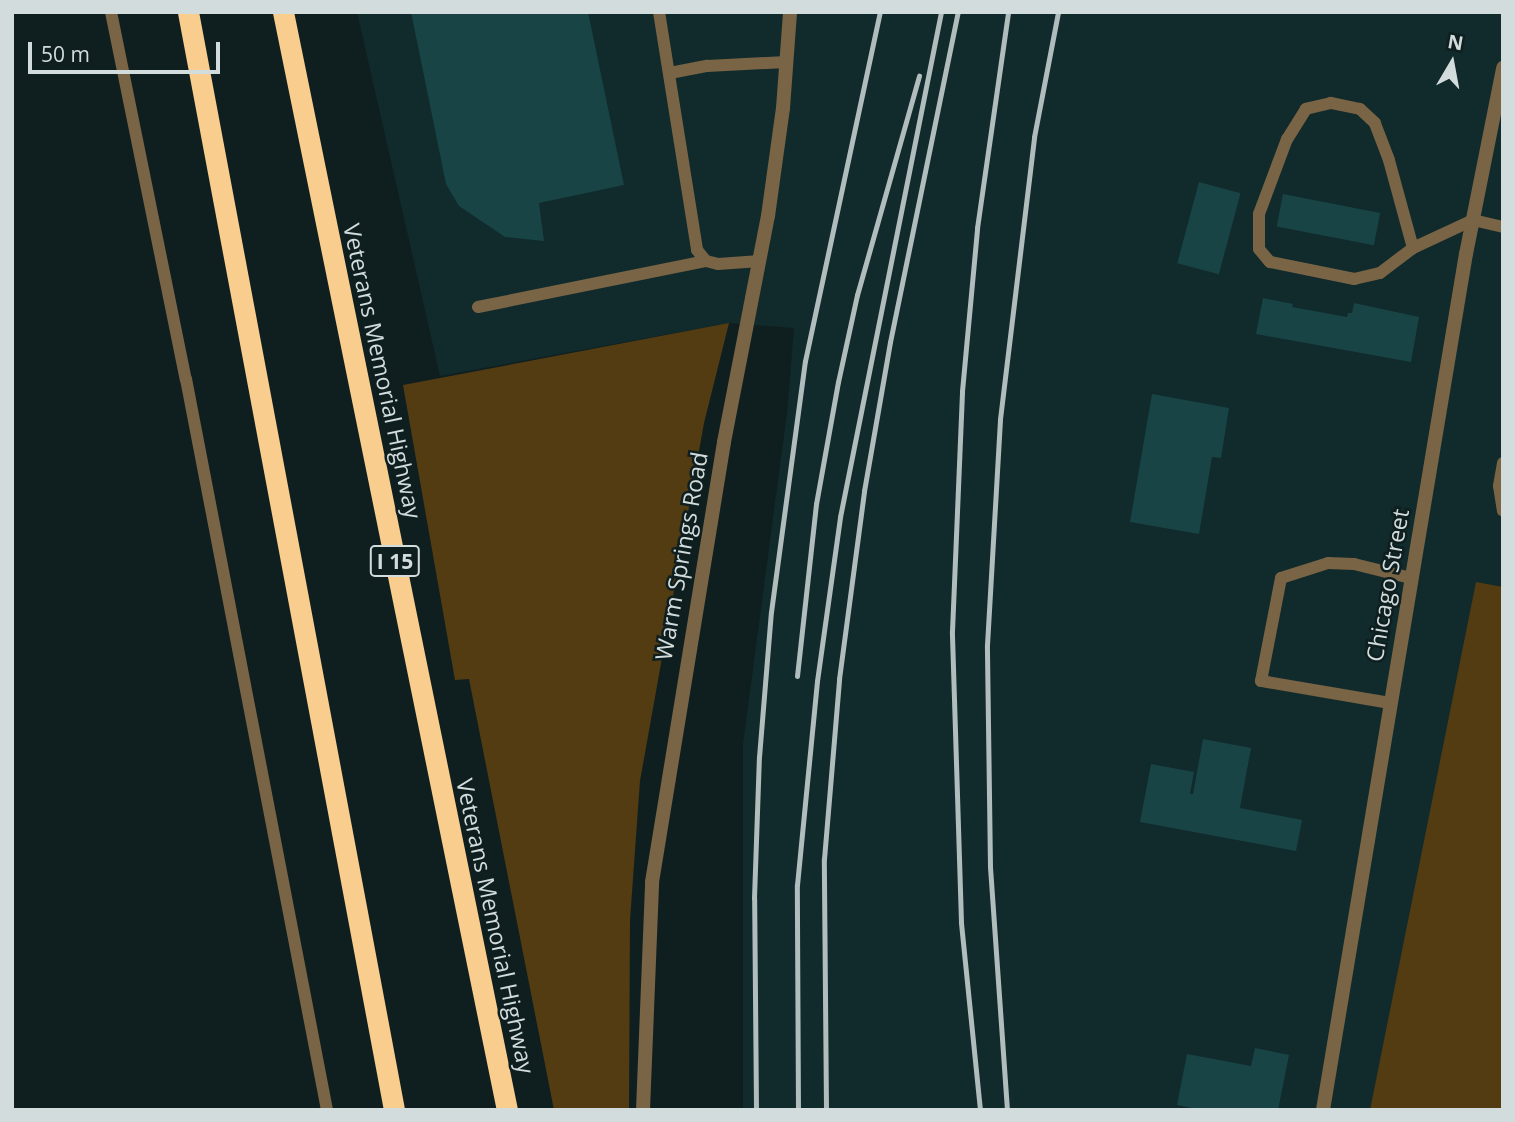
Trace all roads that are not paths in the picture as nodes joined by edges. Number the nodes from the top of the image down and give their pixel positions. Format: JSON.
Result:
{"nodes":[{"id":1,"x":111,"y":12,"type":"edge"},
{"id":2,"x":187,"y":12,"type":"edge"},
{"id":3,"x":283,"y":12,"type":"edge"},
{"id":4,"x":659,"y":12,"type":"edge"},
{"id":5,"x":790,"y":12,"type":"edge"},
{"id":6,"x":786,"y":62,"type":"junction"},
{"id":7,"x":1503,"y":68,"type":"edge"},
{"id":8,"x":670,"y":73,"type":"junction"},
{"id":9,"x":1473,"y":220,"type":"junction"},
{"id":10,"x":1503,"y":226,"type":"edge"},
{"id":11,"x":1413,"y":248,"type":"junction"},
{"id":12,"x":706,"y":261,"type":"junction"},
{"id":13,"x":760,"y":261,"type":"junction"},
{"id":14,"x":478,"y":307,"type":"dead end"},
{"id":15,"x":1503,"y":463,"type":"edge"},
{"id":16,"x":1503,"y":511,"type":"edge"},
{"id":17,"x":1411,"y":578,"type":"junction"},
{"id":18,"x":1390,"y":703,"type":"junction"},
{"id":19,"x":327,"y":1110,"type":"edge"},
{"id":20,"x":394,"y":1110,"type":"edge"},
{"id":21,"x":506,"y":1110,"type":"edge"},
{"id":22,"x":643,"y":1110,"type":"edge"},
{"id":23,"x":1323,"y":1110,"type":"edge"}],
"edges":[{"from":1,"to":19,"type":"lane"},
{"from":2,"to":20,"type":"highway"},
{"from":3,"to":21,"type":"highway","name":"Veterans Memorial Highway","number":"I 15"},
{"from":4,"to":8,"type":"lane"},
{"from":5,"to":6,"type":"street","name":"Warm Springs Road"},
{"from":6,"to":8,"type":"lane"},
{"from":6,"to":13,"type":"street","name":"Warm Springs Road"},
{"from":7,"to":9,"type":"street","name":"Chicago Street"},
{"from":8,"to":12,"type":"lane"},
{"from":9,"to":10,"type":"lane"},
{"from":9,"to":11,"type":"lane"},
{"from":9,"to":17,"type":"street","name":"Chicago Street"},
{"from":11,"to":11,"type":"lane"},
{"from":12,"to":13,"type":"lane"},
{"from":12,"to":14,"type":"lane"},
{"from":13,"to":22,"type":"street","name":"Warm Springs Road"},
{"from":15,"to":16,"type":"lane"},
{"from":17,"to":18,"type":"street","name":"Chicago Street"},
{"from":17,"to":18,"type":"lane"},
{"from":18,"to":23,"type":"street","name":"Chicago Street"}]}
